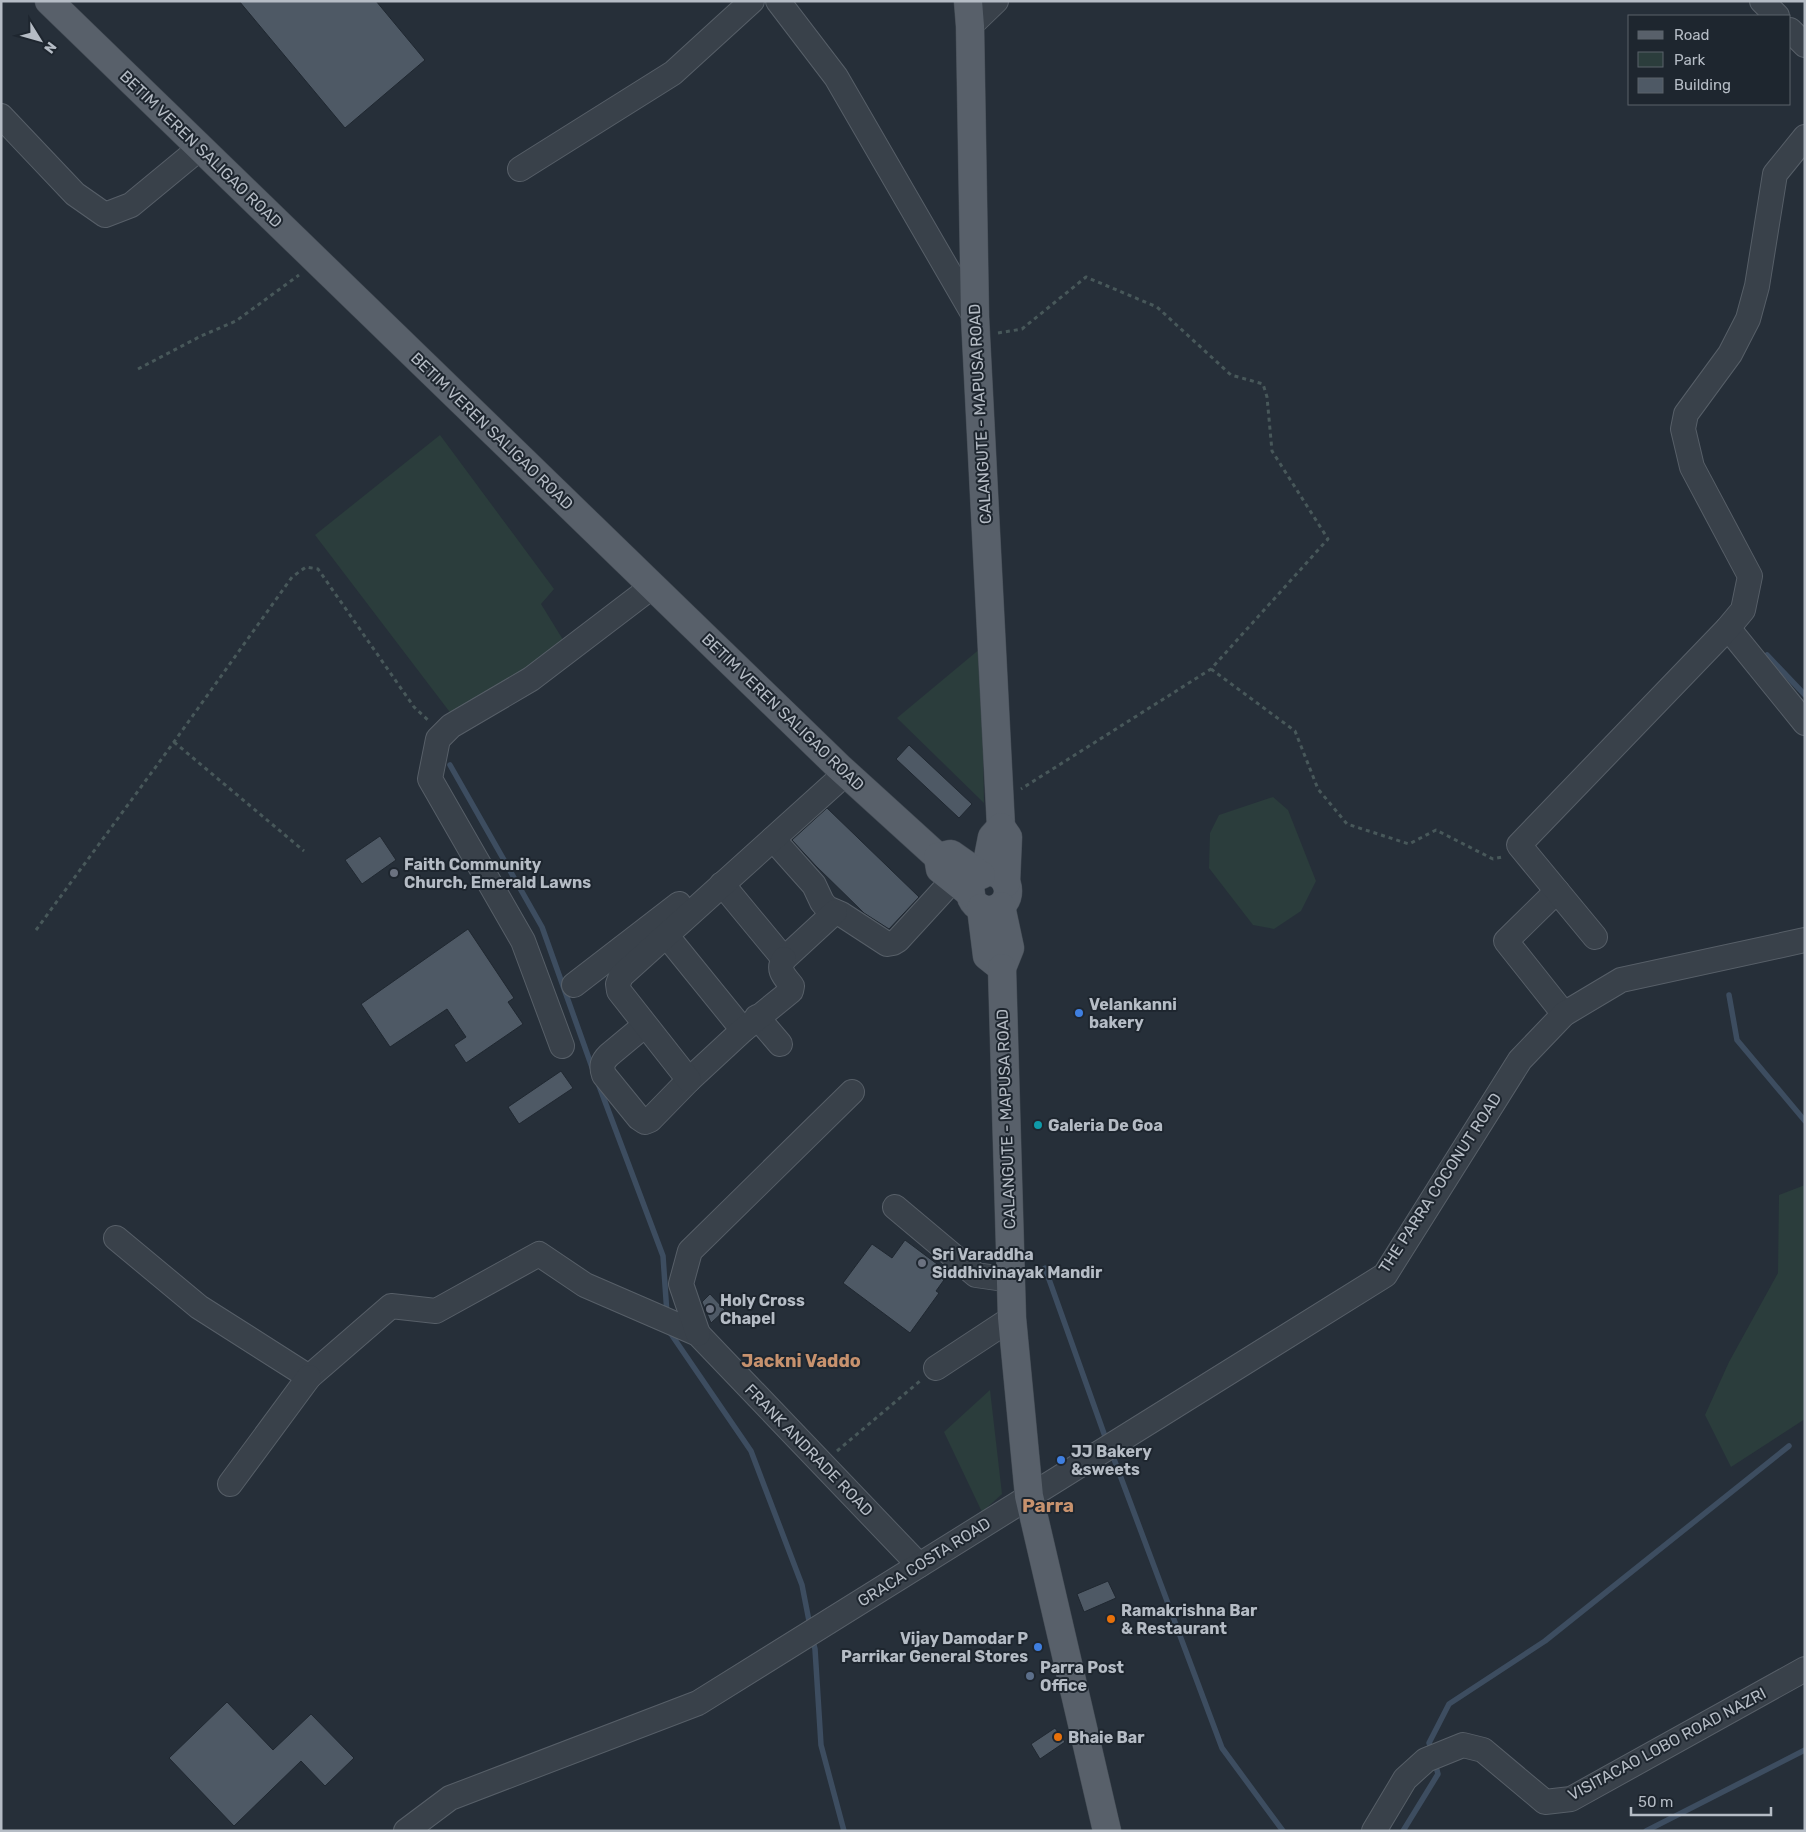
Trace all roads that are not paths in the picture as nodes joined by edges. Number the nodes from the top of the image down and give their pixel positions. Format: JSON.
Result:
{"nodes":[{"id":1,"x":49,"y":1,"type":"edge"},
{"id":2,"x":752,"y":1,"type":"edge"},
{"id":3,"x":778,"y":1,"type":"edge"},
{"id":4,"x":996,"y":1,"type":"edge"},
{"id":5,"x":1762,"y":1,"type":"edge"},
{"id":6,"x":969,"y":14,"type":"edge"},
{"id":7,"x":1776,"y":15,"type":"edge"},
{"id":8,"x":1791,"y":31,"type":"edge"},
{"id":9,"x":1805,"y":45,"type":"edge"},
{"id":10,"x":1,"y":116,"type":"edge"},
{"id":11,"x":1805,"y":137,"type":"edge"},
{"id":12,"x":200,"y":148,"type":"junction"},
{"id":13,"x":520,"y":170,"type":"dead end"},
{"id":14,"x":975,"y":327,"type":"junction"},
{"id":15,"x":653,"y":586,"type":"junction"},
{"id":16,"x":1728,"y":628,"type":"junction"},
{"id":17,"x":1805,"y":723,"type":"edge"},
{"id":18,"x":842,"y":770,"type":"junction"},
{"id":19,"x":773,"y":839,"type":"junction"},
{"id":20,"x":722,"y":884,"type":"junction"},
{"id":21,"x":983,"y":888,"type":"junction"},
{"id":22,"x":1556,"y":892,"type":"junction"},
{"id":23,"x":835,"y":912,"type":"junction"},
{"id":24,"x":666,"y":935,"type":"junction"},
{"id":25,"x":1595,"y":938,"type":"dead end"},
{"id":26,"x":1805,"y":940,"type":"edge"},
{"id":27,"x":784,"y":958,"type":"junction"},
{"id":28,"x":574,"y":985,"type":"dead end"},
{"id":29,"x":1564,"y":1014,"type":"junction"},
{"id":30,"x":750,"y":1023,"type":"junction"},
{"id":31,"x":645,"y":1025,"type":"junction"},
{"id":32,"x":780,"y":1044,"type":"dead end"},
{"id":33,"x":562,"y":1046,"type":"dead end"},
{"id":34,"x":689,"y":1080,"type":"junction"},
{"id":35,"x":852,"y":1092,"type":"dead end"},
{"id":36,"x":895,"y":1207,"type":"dead end"},
{"id":37,"x":116,"y":1238,"type":"dead end"},
{"id":38,"x":1011,"y":1280,"type":"junction"},
{"id":39,"x":1012,"y":1318,"type":"junction"},
{"id":40,"x":698,"y":1334,"type":"junction"},
{"id":41,"x":936,"y":1368,"type":"road end"},
{"id":42,"x":309,"y":1377,"type":"junction"},
{"id":43,"x":230,"y":1484,"type":"dead end"},
{"id":44,"x":1029,"y":1496,"type":"junction"},
{"id":45,"x":919,"y":1565,"type":"junction"},
{"id":46,"x":1805,"y":1669,"type":"edge"},
{"id":47,"x":406,"y":1831,"type":"edge"},
{"id":48,"x":1107,"y":1831,"type":"edge"},
{"id":49,"x":1374,"y":1831,"type":"edge"}],
"edges":[{"from":1,"to":12,"type":"main road","name":"BETIM VEREN SALIGAO ROAD"},
{"from":2,"to":13,"type":"street"},
{"from":3,"to":14,"type":"street"},
{"from":4,"to":6,"type":"street"},
{"from":5,"to":7,"type":"street"},
{"from":6,"to":14,"type":"main road","name":"CALANGUTE - MAPUSA ROAD"},
{"from":8,"to":9,"type":"street"},
{"from":10,"to":12,"type":"street"},
{"from":11,"to":16,"type":"street"},
{"from":12,"to":15,"type":"main road","name":"BETIM VEREN SALIGAO ROAD"},
{"from":14,"to":21,"type":"main road","name":"CALANGUTE - MAPUSA ROAD"},
{"from":15,"to":18,"type":"main road","name":"BETIM VEREN SALIGAO ROAD"},
{"from":15,"to":33,"type":"street"},
{"from":16,"to":17,"type":"street"},
{"from":16,"to":22,"type":"street"},
{"from":18,"to":19,"type":"street"},
{"from":18,"to":21,"type":"main road","name":"BETIM VEREN SALIGAO ROAD"},
{"from":18,"to":28,"type":"street"},
{"from":19,"to":20,"type":"street"},
{"from":19,"to":23,"type":"street"},
{"from":20,"to":24,"type":"street"},
{"from":20,"to":27,"type":"street"},
{"from":21,"to":23,"type":"street"},
{"from":21,"to":38,"type":"main road","name":"CALANGUTE - MAPUSA ROAD"},
{"from":22,"to":25,"type":"street"},
{"from":22,"to":29,"type":"street"},
{"from":23,"to":27,"type":"street"},
{"from":24,"to":30,"type":"street"},
{"from":24,"to":31,"type":"street"},
{"from":26,"to":29,"type":"street","name":"THE PARRA COCONUT ROAD"},
{"from":27,"to":30,"type":"street"},
{"from":29,"to":44,"type":"street","name":"THE PARRA COCONUT ROAD"},
{"from":30,"to":32,"type":"street"},
{"from":30,"to":34,"type":"street"},
{"from":31,"to":34,"type":"street"},
{"from":31,"to":34,"type":"street"},
{"from":35,"to":40,"type":"street"},
{"from":36,"to":38,"type":"street"},
{"from":37,"to":42,"type":"street"},
{"from":38,"to":39,"type":"main road","name":"CALANGUTE - MAPUSA ROAD"},
{"from":39,"to":41,"type":"street"},
{"from":39,"to":44,"type":"main road","name":"CALANGUTE - MAPUSA ROAD"},
{"from":40,"to":42,"type":"street"},
{"from":40,"to":45,"type":"street","name":"FRANK ANDRADE ROAD"},
{"from":42,"to":43,"type":"street"},
{"from":44,"to":45,"type":"street","name":"GRACA COSTA ROAD"},
{"from":44,"to":48,"type":"main road","name":"CALANGUTE - MAPUSA ROAD"},
{"from":45,"to":47,"type":"street","name":"GRACA COSTA ROAD"},
{"from":46,"to":49,"type":"street","name":"VISITACAO LOBO ROAD NAZRI"}]}
